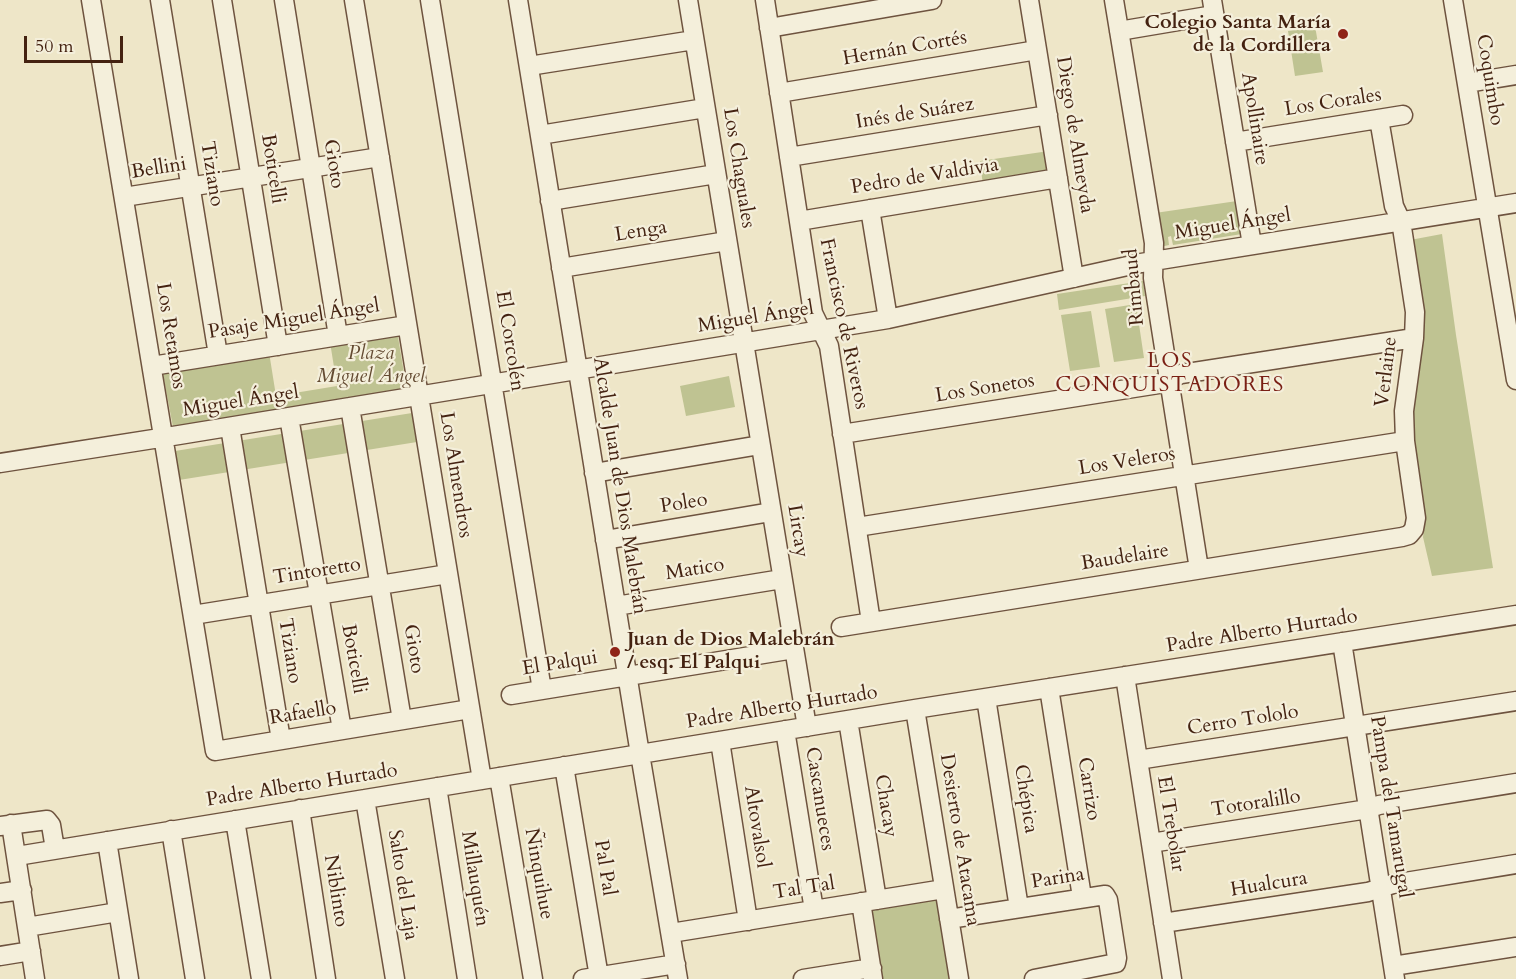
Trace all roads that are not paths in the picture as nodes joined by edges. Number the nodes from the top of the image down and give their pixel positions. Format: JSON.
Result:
{"nodes":[{"id":1,"x":91,"y":0,"type":"edge"},
{"id":2,"x":160,"y":0,"type":"edge"},
{"id":3,"x":222,"y":0,"type":"edge"},
{"id":4,"x":284,"y":0,"type":"edge"},
{"id":5,"x":354,"y":0,"type":"edge"},
{"id":6,"x":430,"y":0,"type":"edge"},
{"id":7,"x":518,"y":0,"type":"edge"},
{"id":8,"x":688,"y":0,"type":"edge"},
{"id":9,"x":765,"y":0,"type":"edge"},
{"id":10,"x":932,"y":0,"type":"edge"},
{"id":11,"x":1029,"y":0,"type":"edge"},
{"id":12,"x":1114,"y":0,"type":"edge"},
{"id":13,"x":1453,"y":0,"type":"edge"},
{"id":14,"x":1213,"y":8,"type":"edge"},
{"id":15,"x":769,"y":28,"type":"junction"},
{"id":16,"x":1119,"y":31,"type":"junction"},
{"id":17,"x":694,"y":40,"type":"junction"},
{"id":18,"x":1037,"y":50,"type":"junction"},
{"id":19,"x":529,"y":66,"type":"junction"},
{"id":20,"x":1516,"y":75,"type":"edge"},
{"id":21,"x":1467,"y":83,"type":"junction"},
{"id":22,"x":779,"y":93,"type":"junction"},
{"id":23,"x":705,"y":108,"type":"junction"},
{"id":24,"x":1048,"y":115,"type":"junction"},
{"id":25,"x":1403,"y":115,"type":"dead end"},
{"id":26,"x":1379,"y":118,"type":"junction"},
{"id":27,"x":540,"y":135,"type":"junction"},
{"id":28,"x":1235,"y":142,"type":"junction"},
{"id":29,"x":380,"y":157,"type":"junction"},
{"id":30,"x":789,"y":157,"type":"junction"},
{"id":31,"x":311,"y":168,"type":"junction"},
{"id":32,"x":716,"y":174,"type":"junction"},
{"id":33,"x":251,"y":177,"type":"junction"},
{"id":34,"x":1058,"y":178,"type":"junction"},
{"id":35,"x":190,"y":187,"type":"junction"},
{"id":36,"x":124,"y":197,"type":"junction"},
{"id":37,"x":550,"y":201,"type":"junction"},
{"id":38,"x":1516,"y":203,"type":"edge"},
{"id":39,"x":1487,"y":207,"type":"junction"},
{"id":40,"x":870,"y":209,"type":"junction"},
{"id":41,"x":799,"y":221,"type":"junction"},
{"id":42,"x":1401,"y":221,"type":"junction"},
{"id":43,"x":727,"y":241,"type":"junction"},
{"id":44,"x":1252,"y":245,"type":"junction"},
{"id":45,"x":1153,"y":261,"type":"junction"},
{"id":46,"x":561,"y":268,"type":"junction"},
{"id":47,"x":1074,"y":278,"type":"junction"},
{"id":48,"x":1508,"y":284,"type":"edge"},
{"id":49,"x":888,"y":319,"type":"junction"},
{"id":50,"x":407,"y":325,"type":"junction"},
{"id":51,"x":821,"y":330,"type":"junction"},
{"id":52,"x":338,"y":336,"type":"junction"},
{"id":53,"x":1414,"y":338,"type":"junction"},
{"id":54,"x":744,"y":342,"type":"junction"},
{"id":55,"x":278,"y":346,"type":"junction"},
{"id":56,"x":1514,"y":350,"type":"edge"},
{"id":57,"x":218,"y":355,"type":"junction"},
{"id":58,"x":152,"y":366,"type":"junction"},
{"id":59,"x":578,"y":370,"type":"junction"},
{"id":60,"x":1169,"y":379,"type":"junction"},
{"id":61,"x":1516,"y":380,"type":"edge"},
{"id":62,"x":493,"y":384,"type":"junction"},
{"id":63,"x":419,"y":396,"type":"junction"},
{"id":64,"x":350,"y":407,"type":"junction"},
{"id":65,"x":289,"y":417,"type":"junction"},
{"id":66,"x":231,"y":427,"type":"junction"},
{"id":67,"x":842,"y":434,"type":"junction"},
{"id":68,"x":164,"y":438,"type":"junction"},
{"id":69,"x":1405,"y":441,"type":"junction"},
{"id":70,"x":760,"y":445,"type":"junction"},
{"id":71,"x":0,"y":463,"type":"edge"},
{"id":72,"x":594,"y":473,"type":"junction"},
{"id":73,"x":1184,"y":476,"type":"junction"},
{"id":74,"x":771,"y":512,"type":"junction"},
{"id":75,"x":857,"y":526,"type":"junction"},
{"id":76,"x":1414,"y":529,"type":"joint"},
{"id":77,"x":605,"y":540,"type":"junction"},
{"id":78,"x":1199,"y":569,"type":"junction"},
{"id":79,"x":448,"y":574,"type":"junction"},
{"id":80,"x":782,"y":579,"type":"junction"},
{"id":81,"x":380,"y":585,"type":"junction"},
{"id":82,"x":319,"y":595,"type":"junction"},
{"id":83,"x":259,"y":604,"type":"junction"},
{"id":84,"x":616,"y":606,"type":"junction"},
{"id":85,"x":193,"y":615,"type":"junction"},
{"id":86,"x":1516,"y":615,"type":"edge"},
{"id":87,"x":871,"y":622,"type":"junction"},
{"id":88,"x":842,"y":627,"type":"dead end"},
{"id":89,"x":1342,"y":642,"type":"junction"},
{"id":90,"x":794,"y":649,"type":"junction"},
{"id":91,"x":627,"y":676,"type":"junction"},
{"id":92,"x":1125,"y":676,"type":"junction"},
{"id":93,"x":1049,"y":688,"type":"junction"},
{"id":94,"x":542,"y":690,"type":"junction"},
{"id":95,"x":511,"y":695,"type":"dead end"},
{"id":96,"x":986,"y":698,"type":"junction"},
{"id":97,"x":1516,"y":701,"type":"edge"},
{"id":98,"x":470,"y":709,"type":"junction"},
{"id":99,"x":915,"y":709,"type":"junction"},
{"id":100,"x":402,"y":720,"type":"junction"},
{"id":101,"x":848,"y":720,"type":"junction"},
{"id":102,"x":1355,"y":726,"type":"junction"},
{"id":103,"x":807,"y":727,"type":"junction"},
{"id":104,"x":342,"y":730,"type":"junction"},
{"id":105,"x":785,"y":730,"type":"junction"},
{"id":106,"x":281,"y":740,"type":"junction"},
{"id":107,"x":720,"y":741,"type":"junction"},
{"id":108,"x":215,"y":751,"type":"joint"},
{"id":109,"x":640,"y":754,"type":"junction"},
{"id":110,"x":1138,"y":760,"type":"junction"},
{"id":111,"x":564,"y":766,"type":"junction"},
{"id":112,"x":490,"y":778,"type":"junction"},
{"id":113,"x":1516,"y":783,"type":"edge"},
{"id":114,"x":437,"y":787,"type":"junction"},
{"id":115,"x":365,"y":799,"type":"junction"},
{"id":116,"x":300,"y":809,"type":"junction"},
{"id":117,"x":1368,"y":809,"type":"junction"},
{"id":118,"x":235,"y":820,"type":"junction"},
{"id":119,"x":6,"y":825,"type":"edge"},
{"id":120,"x":171,"y":830,"type":"junction"},
{"id":121,"x":107,"y":841,"type":"junction"},
{"id":122,"x":1151,"y":843,"type":"junction"},
{"id":123,"x":55,"y":849,"type":"junction"},
{"id":124,"x":17,"y":856,"type":"junction"},
{"id":125,"x":1516,"y":864,"type":"edge"},
{"id":126,"x":1380,"y":888,"type":"junction"},
{"id":127,"x":944,"y":889,"type":"junction"},
{"id":128,"x":22,"y":890,"type":"junction"},
{"id":129,"x":0,"y":893,"type":"edge"},
{"id":130,"x":1082,"y":897,"type":"junction"},
{"id":131,"x":869,"y":901,"type":"junction"},
{"id":132,"x":1019,"y":908,"type":"junction"},
{"id":133,"x":814,"y":910,"type":"junction"},
{"id":134,"x":118,"y":912,"type":"junction"},
{"id":135,"x":949,"y":919,"type":"junction"},
{"id":136,"x":748,"y":921,"type":"junction"},
{"id":137,"x":1163,"y":923,"type":"junction"},
{"id":138,"x":27,"y":927,"type":"junction"},
{"id":139,"x":671,"y":933,"type":"junction"},
{"id":140,"x":1516,"y":947,"type":"edge"},
{"id":141,"x":31,"y":951,"type":"junction"},
{"id":142,"x":0,"y":956,"type":"edge"},
{"id":143,"x":677,"y":972,"type":"edge"},
{"id":144,"x":1394,"y":973,"type":"edge"},
{"id":145,"x":873,"y":974,"type":"edge"},
{"id":146,"x":1094,"y":974,"type":"edge"},
{"id":147,"x":591,"y":978,"type":"edge"},
{"id":148,"x":35,"y":979,"type":"edge"},
{"id":149,"x":129,"y":979,"type":"edge"},
{"id":150,"x":195,"y":979,"type":"edge"},
{"id":151,"x":261,"y":979,"type":"edge"},
{"id":152,"x":326,"y":979,"type":"edge"},
{"id":153,"x":394,"y":979,"type":"edge"},
{"id":154,"x":467,"y":979,"type":"edge"},
{"id":155,"x":533,"y":979,"type":"edge"},
{"id":156,"x":802,"y":979,"type":"edge"},
{"id":157,"x":958,"y":979,"type":"edge"},
{"id":158,"x":1034,"y":979,"type":"edge"},
{"id":159,"x":1172,"y":979,"type":"edge"}],
"edges":[{"from":1,"to":36,"type":"street","name":"Los Retamos"},
{"from":2,"to":35,"type":"street","name":"Tiziano"},
{"from":3,"to":33,"type":"street","name":"Boticelli"},
{"from":4,"to":31,"type":"street","name":"Gioto"},
{"from":5,"to":29,"type":"street","name":"Los Almendros"},
{"from":6,"to":62,"type":"street","name":"El Corcolén"},
{"from":7,"to":19,"type":"street","name":"Alcalde Juan de Dios Malebrán"},
{"from":8,"to":17,"type":"street","name":"Los Chaguales"},
{"from":9,"to":15,"type":"street","name":"Francisco de Riveros"},
{"from":10,"to":15,"type":"street"},
{"from":11,"to":18,"type":"street","name":"Diego de Almeyda"},
{"from":12,"to":16,"type":"street","name":"Rimbaud"},
{"from":13,"to":21,"type":"street","name":"Coquimbo"},
{"from":14,"to":16,"type":"street"},
{"from":14,"to":28,"type":"street","name":"Apollinaire"},
{"from":15,"to":22,"type":"street","name":"Francisco de Riveros"},
{"from":16,"to":45,"type":"street","name":"Rimbaud"},
{"from":17,"to":19,"type":"street"},
{"from":17,"to":23,"type":"street","name":"Los Chaguales"},
{"from":18,"to":22,"type":"street","name":"Hernán Cortés"},
{"from":18,"to":24,"type":"street","name":"Diego de Almeyda"},
{"from":19,"to":27,"type":"street","name":"Alcalde Juan de Dios Malebrán"},
{"from":20,"to":21,"type":"street"},
{"from":21,"to":39,"type":"street","name":"Coquimbo"},
{"from":22,"to":30,"type":"street","name":"Francisco de Riveros"},
{"from":23,"to":27,"type":"street"},
{"from":23,"to":32,"type":"street","name":"Los Chaguales"},
{"from":24,"to":30,"type":"street","name":"Inés de Suárez"},
{"from":24,"to":34,"type":"street","name":"Diego de Almeyda"},
{"from":25,"to":26,"type":"street","name":"Los Corales"},
{"from":26,"to":28,"type":"street","name":"Los Corales"},
{"from":26,"to":42,"type":"street","name":"Verlaine"},
{"from":27,"to":37,"type":"street","name":"Alcalde Juan de Dios Malebrán"},
{"from":28,"to":44,"type":"street","name":"Apollinaire"},
{"from":29,"to":31,"type":"street","name":"Bellini"},
{"from":29,"to":50,"type":"street","name":"Los Almendros"},
{"from":30,"to":41,"type":"street","name":"Francisco de Riveros"},
{"from":31,"to":33,"type":"street","name":"Bellini"},
{"from":31,"to":52,"type":"street","name":"Gioto"},
{"from":32,"to":37,"type":"street"},
{"from":32,"to":43,"type":"street","name":"Los Chaguales"},
{"from":33,"to":35,"type":"street","name":"Bellini"},
{"from":33,"to":55,"type":"street","name":"Boticelli"},
{"from":34,"to":40,"type":"street","name":"Pedro de Valdivia"},
{"from":34,"to":47,"type":"street","name":"Diego de Almeyda"},
{"from":35,"to":36,"type":"street","name":"Bellini"},
{"from":35,"to":57,"type":"street","name":"Tiziano"},
{"from":36,"to":58,"type":"street","name":"Los Retamos"},
{"from":37,"to":46,"type":"street","name":"Alcalde Juan de Dios Malebrán"},
{"from":38,"to":39,"type":"street","name":"Miguel Ángel"},
{"from":39,"to":42,"type":"street","name":"Miguel Ángel"},
{"from":39,"to":48,"type":"street","name":"Coquimbo"},
{"from":40,"to":41,"type":"street","name":"Pedro de Valdivia"},
{"from":40,"to":49,"type":"street"},
{"from":41,"to":51,"type":"street","name":"Francisco de Riveros"},
{"from":42,"to":44,"type":"street","name":"Miguel Ángel"},
{"from":42,"to":53,"type":"street","name":"Verlaine"},
{"from":43,"to":46,"type":"street","name":"Lenga"},
{"from":43,"to":54,"type":"street","name":"Los Chaguales"},
{"from":44,"to":45,"type":"street","name":"Miguel Ángel"},
{"from":45,"to":47,"type":"street","name":"Miguel Ángel"},
{"from":45,"to":60,"type":"street","name":"Rimbaud"},
{"from":46,"to":59,"type":"street","name":"Alcalde Juan de Dios Malebrán"},
{"from":47,"to":49,"type":"street","name":"Miguel Ángel"},
{"from":48,"to":56,"type":"street","name":"Coquimbo"},
{"from":49,"to":51,"type":"street","name":"Miguel Ángel"},
{"from":50,"to":52,"type":"street","name":"Pasaje Miguel Ángel"},
{"from":50,"to":63,"type":"street","name":"Los Almendros"},
{"from":51,"to":54,"type":"street","name":"Miguel Ángel"},
{"from":51,"to":67,"type":"street","name":"Francisco de Riveros"},
{"from":52,"to":55,"type":"street","name":"Pasaje Miguel Ángel"},
{"from":53,"to":60,"type":"street","name":"Los Sonetos"},
{"from":53,"to":69,"type":"street","name":"Verlaine"},
{"from":54,"to":59,"type":"street","name":"Miguel Ángel"},
{"from":54,"to":70,"type":"street","name":"Lircay"},
{"from":55,"to":57,"type":"street","name":"Pasaje Miguel Ángel"},
{"from":56,"to":61,"type":"street","name":"Coquimbo"},
{"from":57,"to":58,"type":"street","name":"Pasaje Miguel Ángel"},
{"from":58,"to":68,"type":"street","name":"Los Retamos"},
{"from":59,"to":62,"type":"street","name":"Miguel Ángel"},
{"from":59,"to":72,"type":"street","name":"Alcalde Juan de Dios Malebrán"},
{"from":60,"to":67,"type":"street","name":"Los Sonetos"},
{"from":60,"to":73,"type":"street","name":"Rimbaud"},
{"from":62,"to":63,"type":"street","name":"Miguel Ángel"},
{"from":62,"to":94,"type":"street","name":"El Corcolén"},
{"from":63,"to":64,"type":"street","name":"Miguel Ángel"},
{"from":63,"to":79,"type":"street","name":"Los Almendros"},
{"from":64,"to":65,"type":"street","name":"Miguel Ángel"},
{"from":64,"to":81,"type":"street","name":"Gioto"},
{"from":65,"to":66,"type":"street","name":"Miguel Ángel"},
{"from":65,"to":82,"type":"street","name":"Boticelli"},
{"from":66,"to":68,"type":"street","name":"Miguel Ángel"},
{"from":66,"to":83,"type":"street","name":"Tiziano"},
{"from":67,"to":75,"type":"street","name":"Francisco de Riveros"},
{"from":68,"to":71,"type":"street","name":"Miguel Ángel"},
{"from":68,"to":85,"type":"street","name":"Los Retamos"},
{"from":69,"to":73,"type":"street","name":"Los Veleros"},
{"from":69,"to":76,"type":"street","name":"Verlaine"},
{"from":70,"to":72,"type":"street"},
{"from":70,"to":74,"type":"street","name":"Lircay"},
{"from":72,"to":77,"type":"street","name":"Alcalde Juan de Dios Malebrán"},
{"from":73,"to":75,"type":"street","name":"Los Veleros"},
{"from":73,"to":78,"type":"street","name":"Rimbaud"},
{"from":74,"to":77,"type":"street","name":"Poleo"},
{"from":74,"to":80,"type":"street","name":"Lircay"},
{"from":75,"to":87,"type":"street","name":"Francisco de Riveros"},
{"from":76,"to":78,"type":"street","name":"Baudelaire"},
{"from":77,"to":84,"type":"street","name":"Alcalde Juan de Dios Malebrán"},
{"from":78,"to":87,"type":"street","name":"Baudelaire"},
{"from":79,"to":81,"type":"street","name":"Tintoretto"},
{"from":79,"to":98,"type":"street","name":"Los Almendros"},
{"from":80,"to":84,"type":"street","name":"Matico"},
{"from":80,"to":90,"type":"street","name":"Lircay"},
{"from":81,"to":82,"type":"street","name":"Tintoretto"},
{"from":81,"to":100,"type":"street","name":"Gioto"},
{"from":82,"to":83,"type":"street","name":"Tintoretto"},
{"from":82,"to":104,"type":"street","name":"Boticelli"},
{"from":83,"to":85,"type":"street","name":"Tintoretto"},
{"from":83,"to":106,"type":"street","name":"Tiziano"},
{"from":84,"to":91,"type":"street","name":"Alcalde Juan de Dios Malebrán"},
{"from":85,"to":108,"type":"street","name":"Los Retamos"},
{"from":86,"to":89,"type":"street","name":"Padre Alberto Hurtado"},
{"from":87,"to":88,"type":"street","name":"Baudelaire"},
{"from":89,"to":92,"type":"street","name":"Padre Alberto Hurtado"},
{"from":89,"to":102,"type":"street","name":"Pampa del Tamarugal"},
{"from":90,"to":91,"type":"street","name":"El Palqui"},
{"from":90,"to":103,"type":"street","name":"Lircay"},
{"from":91,"to":94,"type":"street","name":"El Palqui"},
{"from":91,"to":109,"type":"street","name":"Alcalde Juan de Dios Malebrán"},
{"from":92,"to":93,"type":"street","name":"Padre Alberto Hurtado"},
{"from":92,"to":110,"type":"street","name":"El Trebolar"},
{"from":93,"to":96,"type":"street","name":"Padre Alberto Hurtado"},
{"from":93,"to":130,"type":"street","name":"Carrizo"},
{"from":94,"to":95,"type":"street","name":"El Palqui"},
{"from":96,"to":99,"type":"street","name":"Padre Alberto Hurtado"},
{"from":96,"to":132,"type":"street","name":"Chépica"},
{"from":97,"to":102,"type":"street","name":"Cerro Tololo"},
{"from":98,"to":100,"type":"street","name":"Rafaello"},
{"from":98,"to":112,"type":"street","name":"Los Almendros"},
{"from":99,"to":101,"type":"street","name":"Padre Alberto Hurtado"},
{"from":99,"to":127,"type":"street","name":"Desierto de Atacama"},
{"from":100,"to":104,"type":"street","name":"Rafaello"},
{"from":101,"to":103,"type":"street","name":"Padre Alberto Hurtado"},
{"from":101,"to":131,"type":"street","name":"Chacay"},
{"from":102,"to":110,"type":"street","name":"Cerro Tololo"},
{"from":102,"to":117,"type":"street","name":"Pampa del Tamarugal"},
{"from":103,"to":105,"type":"street","name":"Padre Alberto Hurtado"},
{"from":104,"to":106,"type":"street","name":"Rafaello"},
{"from":105,"to":107,"type":"street","name":"Padre Alberto Hurtado"},
{"from":105,"to":133,"type":"street","name":"Cascanueces"},
{"from":106,"to":108,"type":"street","name":"Rafaello"},
{"from":107,"to":109,"type":"street","name":"Padre Alberto Hurtado"},
{"from":107,"to":136,"type":"street","name":"Altovalsol"},
{"from":109,"to":111,"type":"street","name":"Padre Alberto Hurtado"},
{"from":109,"to":139,"type":"street","name":"Alcalde Juan de Dios Malebrán"},
{"from":110,"to":122,"type":"street","name":"El Trebolar"},
{"from":111,"to":112,"type":"street","name":"Padre Alberto Hurtado"},
{"from":111,"to":147,"type":"street","name":"Pal Pal"},
{"from":112,"to":114,"type":"street","name":"Padre Alberto Hurtado"},
{"from":112,"to":155,"type":"street","name":"Ñinquihue"},
{"from":113,"to":117,"type":"street","name":"Totoralillo"},
{"from":114,"to":115,"type":"street","name":"Padre Alberto Hurtado"},
{"from":114,"to":154,"type":"street","name":"Millauquén"},
{"from":115,"to":116,"type":"street","name":"Padre Alberto Hurtado"},
{"from":115,"to":153,"type":"street","name":"Salto del Laja"},
{"from":116,"to":118,"type":"street","name":"Padre Alberto Hurtado"},
{"from":116,"to":152,"type":"street","name":"Niblinto"},
{"from":117,"to":122,"type":"street","name":"Totoralillo"},
{"from":117,"to":126,"type":"street","name":"Pampa del Tamarugal"},
{"from":118,"to":120,"type":"street","name":"Padre Alberto Hurtado"},
{"from":118,"to":151,"type":"street"},
{"from":119,"to":123,"type":"street"},
{"from":119,"to":124,"type":"street"},
{"from":120,"to":121,"type":"street","name":"Padre Alberto Hurtado"},
{"from":120,"to":150,"type":"street"},
{"from":121,"to":123,"type":"street","name":"Padre Alberto Hurtado"},
{"from":121,"to":134,"type":"street"},
{"from":122,"to":137,"type":"street","name":"El Trebolar"},
{"from":123,"to":124,"type":"street","name":"Padre Alberto Hurtado"},
{"from":124,"to":128,"type":"street"},
{"from":125,"to":126,"type":"street","name":"Hualcura"},
{"from":126,"to":137,"type":"street","name":"Hualcura"},
{"from":126,"to":144,"type":"street","name":"Pampa del Tamarugal"},
{"from":127,"to":131,"type":"street","name":"Tal Tal"},
{"from":127,"to":135,"type":"street","name":"Desierto de Atacama"},
{"from":128,"to":129,"type":"street"},
{"from":128,"to":138,"type":"street"},
{"from":130,"to":132,"type":"street","name":"Parina"},
{"from":130,"to":146,"type":"street","name":"Parina"},
{"from":131,"to":133,"type":"street","name":"Tal Tal"},
{"from":131,"to":145,"type":"street","name":"Chacay"},
{"from":132,"to":135,"type":"street","name":"Parina"},
{"from":133,"to":136,"type":"street","name":"Tal Tal"},
{"from":134,"to":138,"type":"street"},
{"from":134,"to":149,"type":"street"},
{"from":135,"to":157,"type":"street","name":"Desierto de Atacama"},
{"from":136,"to":139,"type":"street","name":"Tal Tal"},
{"from":137,"to":159,"type":"street","name":"El Trebolar"},
{"from":138,"to":141,"type":"street"},
{"from":139,"to":143,"type":"street","name":"Alcalde Juan de Dios Malebrán"},
{"from":140,"to":144,"type":"street"},
{"from":141,"to":142,"type":"street"},
{"from":141,"to":148,"type":"street"},
{"from":143,"to":147,"type":"street"},
{"from":145,"to":156,"type":"street"},
{"from":146,"to":158,"type":"street"}]}
